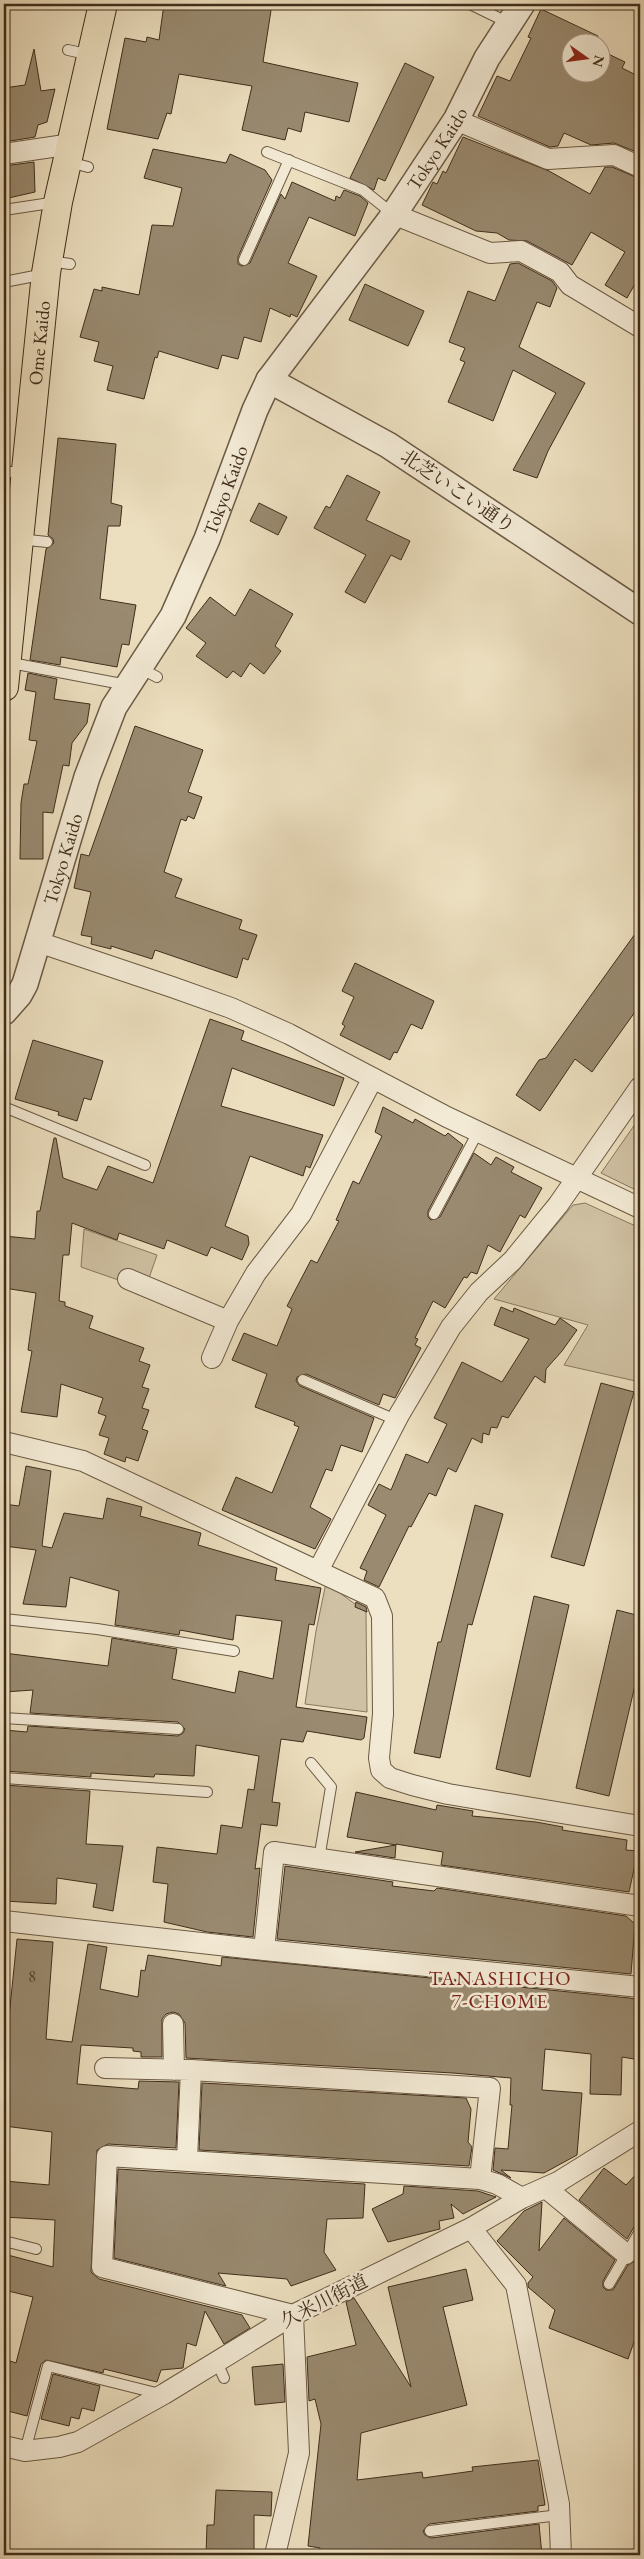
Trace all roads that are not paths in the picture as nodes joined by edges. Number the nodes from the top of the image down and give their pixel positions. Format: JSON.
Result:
{"nodes":[{"id":1,"x":103,"y":4,"type":"edge"},
{"id":2,"x":470,"y":4,"type":"edge"},
{"id":3,"x":515,"y":13,"type":"edge"},
{"id":4,"x":456,"y":120,"type":"junction"},
{"id":5,"x":267,"y":152,"type":"dead end"},
{"id":6,"x":4,"y":154,"type":"edge"},
{"id":7,"x":76,"y":158,"type":"junction"},
{"id":8,"x":289,"y":160,"type":"junction"},
{"id":9,"x":640,"y":168,"type":"edge"},
{"id":10,"x":58,"y":202,"type":"junction"},
{"id":11,"x":4,"y":210,"type":"edge"},
{"id":12,"x":393,"y":214,"type":"junction"},
{"id":13,"x":244,"y":260,"type":"dead end"},
{"id":14,"x":55,"y":266,"type":"junction"},
{"id":15,"x":4,"y":282,"type":"edge"},
{"id":16,"x":640,"y":327,"type":"edge"},
{"id":17,"x":269,"y":380,"type":"junction"},
{"id":18,"x":14,"y":473,"type":"edge"},
{"id":19,"x":18,"y":539,"type":"junction"},
{"id":20,"x":47,"y":542,"type":"dead end"},
{"id":21,"x":9,"y":576,"type":"edge"},
{"id":22,"x":640,"y":612,"type":"edge"},
{"id":23,"x":5,"y":674,"type":"edge"},
{"id":24,"x":142,"y":676,"type":"junction"},
{"id":25,"x":38,"y":942,"type":"junction"},
{"id":26,"x":4,"y":1012,"type":"edge"},
{"id":27,"x":373,"y":1078,"type":"junction"},
{"id":28,"x":640,"y":1087,"type":"edge"},
{"id":29,"x":4,"y":1108,"type":"edge"},
{"id":30,"x":478,"y":1132,"type":"junction"},
{"id":31,"x":145,"y":1165,"type":"dead end"},
{"id":32,"x":578,"y":1180,"type":"junction"},
{"id":33,"x":640,"y":1208,"type":"edge"},
{"id":34,"x":434,"y":1214,"type":"dead end"},
{"id":35,"x":128,"y":1279,"type":"dead end"},
{"id":36,"x":228,"y":1321,"type":"junction"},
{"id":37,"x":212,"y":1358,"type":"dead end"},
{"id":38,"x":303,"y":1380,"type":"dead end"},
{"id":39,"x":396,"y":1420,"type":"junction"},
{"id":40,"x":4,"y":1442,"type":"edge"},
{"id":41,"x":318,"y":1572,"type":"junction"},
{"id":42,"x":4,"y":1619,"type":"edge"},
{"id":43,"x":234,"y":1651,"type":"dead end"},
{"id":44,"x":4,"y":1718,"type":"edge"},
{"id":45,"x":178,"y":1729,"type":"dead end"},
{"id":46,"x":311,"y":1763,"type":"dead end"},
{"id":47,"x":4,"y":1778,"type":"edge"},
{"id":48,"x":207,"y":1792,"type":"dead end"},
{"id":49,"x":640,"y":1826,"type":"edge"},
{"id":50,"x":319,"y":1859,"type":"junction"},
{"id":51,"x":640,"y":1906,"type":"edge"},
{"id":52,"x":4,"y":1921,"type":"edge"},
{"id":53,"x":264,"y":1950,"type":"junction"},
{"id":54,"x":640,"y":1987,"type":"edge"},
{"id":55,"x":173,"y":2024,"type":"dead end"},
{"id":56,"x":105,"y":2068,"type":"dead end"},
{"id":57,"x":182,"y":2070,"type":"junction"},
{"id":58,"x":640,"y":2131,"type":"edge"},
{"id":59,"x":188,"y":2160,"type":"junction"},
{"id":60,"x":480,"y":2179,"type":"junction"},
{"id":61,"x":546,"y":2188,"type":"junction"},
{"id":62,"x":522,"y":2198,"type":"junction"},
{"id":63,"x":471,"y":2228,"type":"junction"},
{"id":64,"x":640,"y":2230,"type":"edge"},
{"id":65,"x":4,"y":2241,"type":"edge"},
{"id":66,"x":36,"y":2249,"type":"dead end"},
{"id":67,"x":626,"y":2254,"type":"junction"},
{"id":68,"x":609,"y":2284,"type":"dead end"},
{"id":69,"x":293,"y":2315,"type":"junction"},
{"id":70,"x":164,"y":2394,"type":"junction"},
{"id":71,"x":4,"y":2446,"type":"edge"},
{"id":72,"x":25,"y":2450,"type":"junction"},
{"id":73,"x":559,"y":2515,"type":"junction"},
{"id":74,"x":430,"y":2531,"type":"dead end"},
{"id":75,"x":274,"y":2555,"type":"edge"},
{"id":76,"x":561,"y":2555,"type":"edge"}],
"edges":[{"from":1,"to":7,"type":"main road","name":"Ome Kaido"},
{"from":2,"to":3,"type":"lane"},
{"from":3,"to":4,"type":"street","name":"Tokyo Kaido"},
{"from":4,"to":9,"type":"street"},
{"from":4,"to":12,"type":"street","name":"Tokyo Kaido"},
{"from":5,"to":8,"type":"lane"},
{"from":6,"to":7,"type":"street"},
{"from":7,"to":10,"type":"main road","name":"Ome Kaido"},
{"from":8,"to":12,"type":"lane"},
{"from":8,"to":13,"type":"lane"},
{"from":10,"to":11,"type":"lane"},
{"from":10,"to":14,"type":"main road","name":"Ome Kaido"},
{"from":12,"to":16,"type":"street"},
{"from":12,"to":17,"type":"street","name":"Tokyo Kaido"},
{"from":14,"to":15,"type":"lane"},
{"from":14,"to":18,"type":"main road","name":"Ome Kaido"},
{"from":17,"to":22,"type":"street","name":"北芝いこい通り"},
{"from":17,"to":24,"type":"street","name":"Tokyo Kaido"},
{"from":18,"to":19,"type":"main road","name":"Ome Kaido"},
{"from":19,"to":20,"type":"lane"},
{"from":19,"to":21,"type":"main road","name":"Ome Kaido"},
{"from":21,"to":23,"type":"main road","name":"Ome Kaido"},
{"from":23,"to":24,"type":"lane"},
{"from":24,"to":25,"type":"street","name":"Tokyo Kaido"},
{"from":25,"to":26,"type":"street","name":"Tokyo Kaido"},
{"from":25,"to":27,"type":"street"},
{"from":27,"to":30,"type":"street"},
{"from":27,"to":36,"type":"street"},
{"from":28,"to":32,"type":"street"},
{"from":29,"to":31,"type":"lane"},
{"from":30,"to":32,"type":"street"},
{"from":30,"to":34,"type":"lane"},
{"from":32,"to":33,"type":"street"},
{"from":32,"to":39,"type":"street"},
{"from":35,"to":36,"type":"street"},
{"from":36,"to":37,"type":"street"},
{"from":38,"to":39,"type":"lane"},
{"from":39,"to":41,"type":"street"},
{"from":40,"to":41,"type":"street"},
{"from":41,"to":49,"type":"street"},
{"from":42,"to":43,"type":"lane"},
{"from":44,"to":45,"type":"lane"},
{"from":46,"to":50,"type":"lane"},
{"from":47,"to":48,"type":"lane"},
{"from":50,"to":51,"type":"street"},
{"from":50,"to":53,"type":"street"},
{"from":52,"to":53,"type":"street"},
{"from":53,"to":54,"type":"street"},
{"from":55,"to":57,"type":"street"},
{"from":56,"to":57,"type":"street"},
{"from":57,"to":59,"type":"street"},
{"from":57,"to":60,"type":"street"},
{"from":58,"to":61,"type":"street","name":"久米川街道"},
{"from":59,"to":60,"type":"street"},
{"from":59,"to":69,"type":"street"},
{"from":60,"to":62,"type":"street"},
{"from":61,"to":62,"type":"street","name":"久米川街道"},
{"from":61,"to":67,"type":"street"},
{"from":62,"to":63,"type":"street","name":"久米川街道"},
{"from":63,"to":69,"type":"street","name":"久米川街道"},
{"from":63,"to":73,"type":"street"},
{"from":64,"to":67,"type":"lane"},
{"from":65,"to":66,"type":"lane"},
{"from":67,"to":68,"type":"lane"},
{"from":69,"to":70,"type":"street","name":"久米川街道"},
{"from":69,"to":75,"type":"street"},
{"from":70,"to":72,"type":"street","name":"久米川街道"},
{"from":70,"to":72,"type":"lane"},
{"from":71,"to":72,"type":"street","name":"久米川街道"},
{"from":73,"to":74,"type":"lane"},
{"from":73,"to":76,"type":"street"}]}
